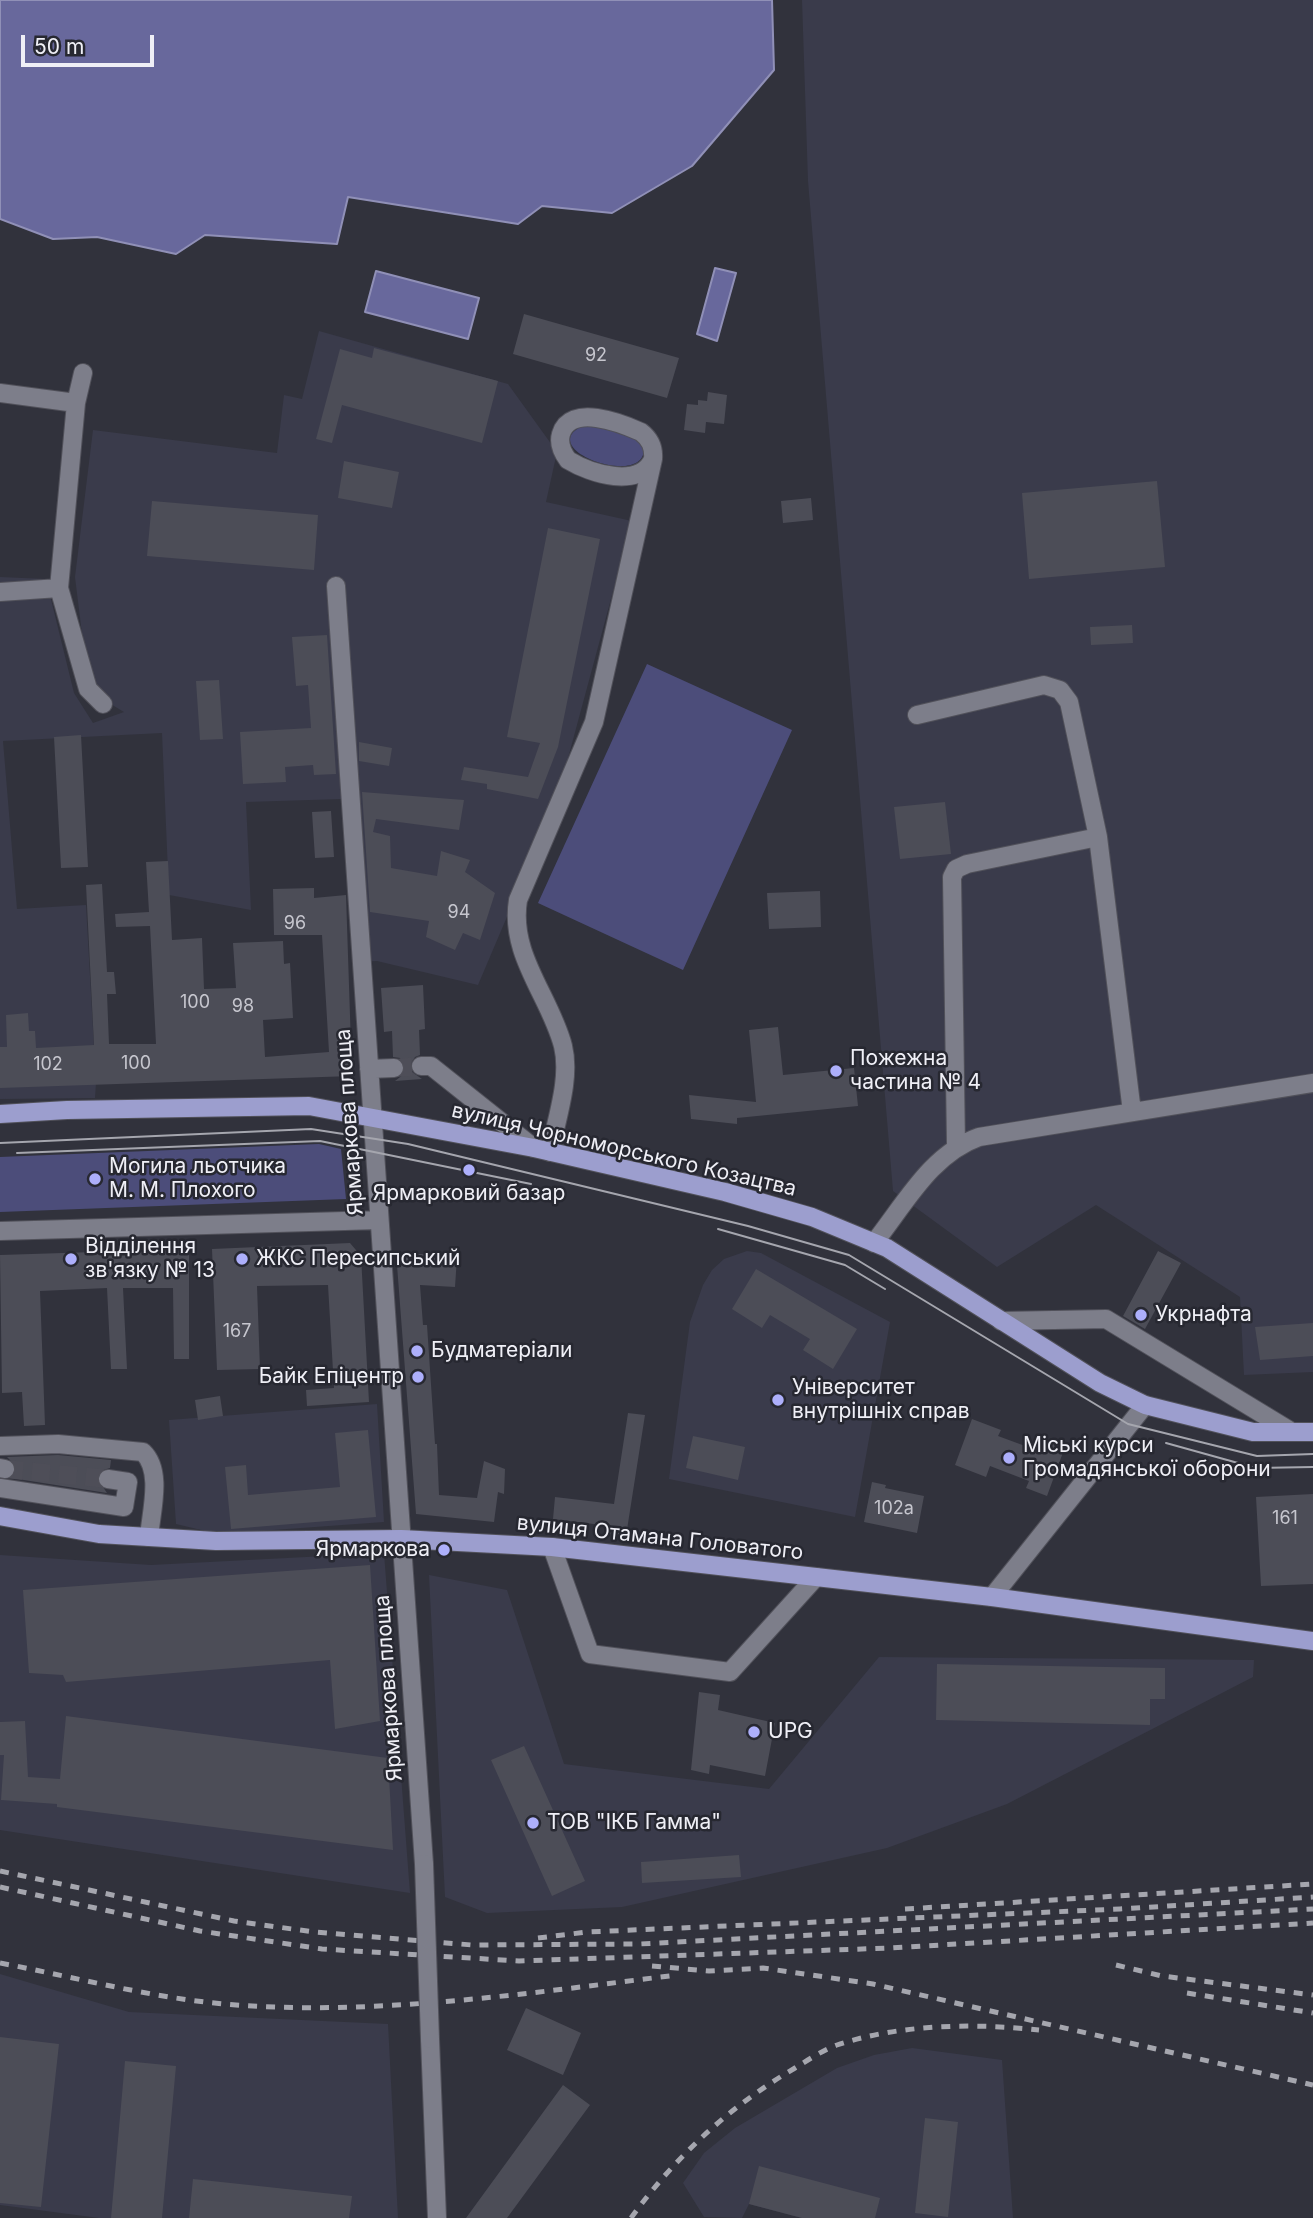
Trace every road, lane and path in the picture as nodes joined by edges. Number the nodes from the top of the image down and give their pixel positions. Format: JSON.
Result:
{"nodes":[{"id":1,"x":83,"y":373,"type":"dead end"},
{"id":2,"x":0,"y":393,"type":"edge"},
{"id":3,"x":76,"y":403,"type":"junction"},
{"id":4,"x":653,"y":459,"type":"junction"},
{"id":5,"x":336,"y":586,"type":"dead end"},
{"id":6,"x":59,"y":588,"type":"junction"},
{"id":7,"x":0,"y":592,"type":"edge"},
{"id":8,"x":103,"y":704,"type":"dead end"},
{"id":9,"x":917,"y":715,"type":"dead end"},
{"id":10,"x":1098,"y":837,"type":"junction"},
{"id":11,"x":421,"y":1066,"type":"tunnel mouth"},
{"id":12,"x":394,"y":1068,"type":"tunnel mouth"},
{"id":13,"x":369,"y":1069,"type":"junction"},
{"id":14,"x":1313,"y":1083,"type":"edge"},
{"id":15,"x":1132,"y":1112,"type":"junction"},
{"id":16,"x":0,"y":1114,"type":"edge"},
{"id":17,"x":373,"y":1117,"type":"junction"},
{"id":18,"x":957,"y":1145,"type":"junction"},
{"id":19,"x":542,"y":1150,"type":"junction"},
{"id":20,"x":379,"y":1220,"type":"junction"},
{"id":21,"x":0,"y":1231,"type":"edge"},
{"id":22,"x":874,"y":1242,"type":"junction"},
{"id":23,"x":1001,"y":1321,"type":"junction"},
{"id":24,"x":1145,"y":1405,"type":"junction"},
{"id":25,"x":1292,"y":1432,"type":"junction"},
{"id":26,"x":1313,"y":1432,"type":"edge"},
{"id":27,"x":0,"y":1446,"type":"edge"},
{"id":28,"x":108,"y":1479,"type":"tunnel mouth"},
{"id":29,"x":0,"y":1488,"type":"edge"},
{"id":30,"x":125,"y":1500,"type":"junction"},
{"id":31,"x":152,"y":1503,"type":"junction"},
{"id":32,"x":0,"y":1516,"type":"edge"},
{"id":33,"x":149,"y":1537,"type":"junction"},
{"id":34,"x":401,"y":1539,"type":"junction"},
{"id":35,"x":552,"y":1547,"type":"junction"},
{"id":36,"x":816,"y":1577,"type":"junction"},
{"id":37,"x":992,"y":1597,"type":"junction"},
{"id":38,"x":1313,"y":1641,"type":"edge"},
{"id":39,"x":437,"y":2218,"type":"edge"}],
"edges":[{"from":1,"to":3,"type":"street"},
{"from":2,"to":3,"type":"street"},
{"from":3,"to":6,"type":"street"},
{"from":4,"to":4,"type":"street"},
{"from":4,"to":19,"type":"street"},
{"from":5,"to":13,"type":"street","name":"Ярмаркова площа"},
{"from":6,"to":7,"type":"street"},
{"from":6,"to":8,"type":"street"},
{"from":9,"to":10,"type":"street"},
{"from":10,"to":15,"type":"street"},
{"from":10,"to":18,"type":"street"},
{"from":11,"to":19,"type":"street"},
{"from":12,"to":13,"type":"street"},
{"from":13,"to":17,"type":"street","name":"Ярмаркова площа"},
{"from":14,"to":15,"type":"street"},
{"from":15,"to":18,"type":"street"},
{"from":16,"to":17,"type":"main road","name":"вулиця Чорноморського Козацтва"},
{"from":17,"to":19,"type":"main road","name":"вулиця Чорноморського Козацтва"},
{"from":17,"to":20,"type":"street","name":"Ярмаркова площа"},
{"from":18,"to":22,"type":"street"},
{"from":19,"to":22,"type":"main road","name":"вулиця Чорноморського Козацтва"},
{"from":20,"to":21,"type":"street"},
{"from":20,"to":34,"type":"street","name":"Ярмаркова площа"},
{"from":22,"to":23,"type":"main road","name":"вулиця Чорноморського Козацтва"},
{"from":23,"to":24,"type":"main road","name":"вулиця Чорноморського Козацтва"},
{"from":23,"to":25,"type":"street"},
{"from":24,"to":25,"type":"main road","name":"вулиця Чорноморського Козацтва"},
{"from":24,"to":37,"type":"street"},
{"from":25,"to":26,"type":"main road","name":"вулиця Чорноморського Козацтва"},
{"from":27,"to":31,"type":"street"},
{"from":28,"to":30,"type":"street"},
{"from":29,"to":30,"type":"street"},
{"from":30,"to":31,"type":"street"},
{"from":31,"to":33,"type":"street"},
{"from":32,"to":33,"type":"main road","name":"вулиця Отамана Головатого"},
{"from":33,"to":34,"type":"main road","name":"вулиця Отамана Головатого"},
{"from":34,"to":35,"type":"main road","name":"вулиця Отамана Головатого"},
{"from":34,"to":39,"type":"street","name":"Ярмаркова площа","bridge":true},
{"from":35,"to":36,"type":"main road","name":"вулиця Отамана Головатого"},
{"from":35,"to":36,"type":"street"},
{"from":36,"to":37,"type":"main road","name":"вулиця Отамана Головатого"},
{"from":37,"to":38,"type":"main road","name":"вулиця Отамана Головатого"}]}
